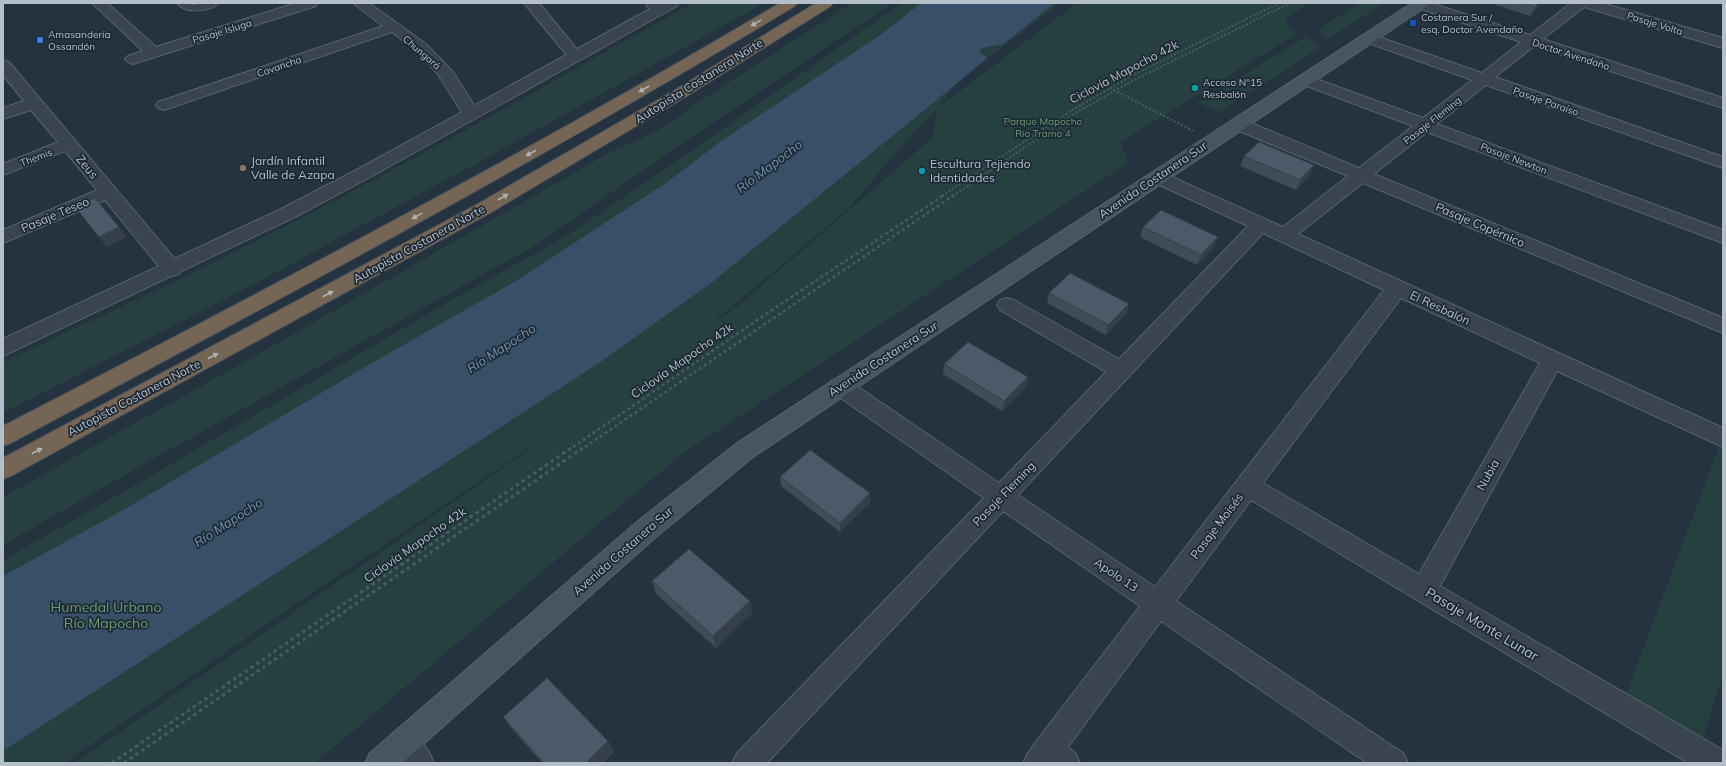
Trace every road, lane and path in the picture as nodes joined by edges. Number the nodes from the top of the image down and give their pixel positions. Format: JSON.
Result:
{"nodes":[{"id":1,"x":99,"y":3,"type":"edge"},
{"id":2,"x":182,"y":3,"type":"edge"},
{"id":3,"x":214,"y":3,"type":"edge"},
{"id":4,"x":311,"y":3,"type":"edge"},
{"id":5,"x":360,"y":3,"type":"edge"},
{"id":6,"x":531,"y":3,"type":"edge"},
{"id":7,"x":790,"y":3,"type":"edge"},
{"id":8,"x":826,"y":3,"type":"edge"},
{"id":9,"x":1279,"y":3,"type":"edge"},
{"id":10,"x":1290,"y":3,"type":"edge"},
{"id":11,"x":1580,"y":3,"type":"edge"},
{"id":12,"x":1587,"y":3,"type":"edge"},
{"id":13,"x":1421,"y":4,"type":"edge"},
{"id":14,"x":661,"y":5,"type":"edge"},
{"id":15,"x":393,"y":27,"type":"junction"},
{"id":16,"x":1368,"y":38,"type":"junction"},
{"id":17,"x":1532,"y":41,"type":"junction"},
{"id":18,"x":1723,"y":43,"type":"edge"},
{"id":19,"x":153,"y":52,"type":"junction"},
{"id":20,"x":575,"y":56,"type":"junction"},
{"id":21,"x":133,"y":59,"type":"dead end"},
{"id":22,"x":3,"y":65,"type":"edge"},
{"id":23,"x":1484,"y":79,"type":"junction"},
{"id":24,"x":1305,"y":80,"type":"junction"},
{"id":25,"x":1110,"y":88,"type":"junction"},
{"id":26,"x":1115,"y":90,"type":"junction"},
{"id":27,"x":34,"y":103,"type":"junction"},
{"id":28,"x":1723,"y":103,"type":"edge"},
{"id":29,"x":164,"y":105,"type":"dead end"},
{"id":30,"x":471,"y":113,"type":"junction"},
{"id":31,"x":3,"y":114,"type":"edge"},
{"id":32,"x":1238,"y":124,"type":"junction"},
{"id":33,"x":1425,"y":125,"type":"junction"},
{"id":34,"x":1194,"y":131,"type":"dead end"},
{"id":35,"x":68,"y":144,"type":"junction"},
{"id":36,"x":1723,"y":163,"type":"edge"},
{"id":37,"x":3,"y":170,"type":"edge"},
{"id":38,"x":1362,"y":176,"type":"junction"},
{"id":39,"x":1157,"y":177,"type":"junction"},
{"id":40,"x":108,"y":192,"type":"junction"},
{"id":41,"x":1260,"y":225,"type":"junction"},
{"id":42,"x":1284,"y":236,"type":"junction"},
{"id":43,"x":3,"y":237,"type":"edge"},
{"id":44,"x":1723,"y":237,"type":"edge"},
{"id":45,"x":172,"y":269,"type":"junction"},
{"id":46,"x":1397,"y":288,"type":"junction"},
{"id":47,"x":1007,"y":305,"type":"dead end"},
{"id":48,"x":1723,"y":326,"type":"edge"},
{"id":49,"x":3,"y":348,"type":"edge"},
{"id":50,"x":1552,"y":360,"type":"junction"},
{"id":51,"x":1121,"y":371,"type":"junction"},
{"id":52,"x":840,"y":386,"type":"junction"},
{"id":53,"x":3,"y":437,"type":"edge"},
{"id":54,"x":1723,"y":438,"type":"edge"},
{"id":55,"x":3,"y":469,"type":"edge"},
{"id":56,"x":1248,"y":486,"type":"junction"},
{"id":57,"x":1001,"y":497,"type":"junction"},
{"id":58,"x":1424,"y":590,"type":"junction"},
{"id":59,"x":1158,"y":604,"type":"junction"},
{"id":60,"x":411,"y":753,"type":"edge"},
{"id":61,"x":1050,"y":758,"type":"edge"},
{"id":62,"x":112,"y":763,"type":"edge"},
{"id":63,"x":124,"y":763,"type":"edge"},
{"id":64,"x":380,"y":763,"type":"edge"},
{"id":65,"x":747,"y":763,"type":"edge"},
{"id":66,"x":1393,"y":763,"type":"edge"},
{"id":67,"x":1716,"y":763,"type":"edge"}],
"edges":[{"from":1,"to":19,"type":"street"},
{"from":2,"to":3,"type":"lane"},
{"from":4,"to":19,"type":"street","name":"Pasaje Isluga"},
{"from":5,"to":15,"type":"street","name":"Chungará"},
{"from":6,"to":20,"type":"street"},
{"from":7,"to":53,"type":"highway","name":"Autopista Costanera Norte","one_way":true},
{"from":55,"to":8,"type":"highway","name":"Autopista Costanera Norte","one_way":true},
{"from":9,"to":25,"type":"path","name":"Ciclovía Mapocho 42k"},
{"from":10,"to":26,"type":"path"},
{"from":11,"to":17,"type":"street","name":"Pasaje Fleming"},
{"from":12,"to":18,"type":"street","name":"Pasaje Volta"},
{"from":13,"to":16,"type":"main road","name":"Avenida Costanera Sur"},
{"from":13,"to":17,"type":"street","name":"Doctor Avendaño"},
{"from":14,"to":20,"type":"street"},
{"from":15,"to":29,"type":"street","name":"Cavancha"},
{"from":15,"to":30,"type":"street","name":"Chungará"},
{"from":16,"to":23,"type":"street","name":"Pasaje Paraíso"},
{"from":16,"to":24,"type":"main road","name":"Avenida Costanera Sur"},
{"from":17,"to":23,"type":"street","name":"Pasaje Fleming"},
{"from":17,"to":28,"type":"street","name":"Doctor Avendaño"},
{"from":19,"to":21,"type":"street","name":"Pasaje Isluga"},
{"from":20,"to":30,"type":"street"},
{"from":22,"to":27,"type":"street","name":"Zeus"},
{"from":23,"to":33,"type":"street","name":"Pasaje Fleming"},
{"from":23,"to":36,"type":"street","name":"Pasaje Paraíso"},
{"from":24,"to":32,"type":"main road","name":"Avenida Costanera Sur"},
{"from":24,"to":33,"type":"street","name":"Pasaje Newton"},
{"from":25,"to":26,"type":"path"},
{"from":25,"to":62,"type":"path","name":"Ciclovía Mapocho 42k"},
{"from":26,"to":34,"type":"path"},
{"from":26,"to":63,"type":"path"},
{"from":27,"to":31,"type":"street"},
{"from":27,"to":35,"type":"street","name":"Zeus"},
{"from":30,"to":45,"type":"street"},
{"from":32,"to":38,"type":"street","name":"Pasaje Copérnico"},
{"from":32,"to":39,"type":"main road","name":"Avenida Costanera Sur"},
{"from":33,"to":38,"type":"street","name":"Pasaje Fleming"},
{"from":33,"to":44,"type":"street","name":"Pasaje Newton"},
{"from":35,"to":37,"type":"street","name":"Themis"},
{"from":35,"to":40,"type":"street","name":"Zeus"},
{"from":38,"to":42,"type":"street","name":"Pasaje Fleming"},
{"from":38,"to":48,"type":"street","name":"Pasaje Copérnico"},
{"from":39,"to":41,"type":"street","name":"El Resbalón"},
{"from":39,"to":52,"type":"main road","name":"Avenida Costanera Sur"},
{"from":40,"to":43,"type":"street","name":"Pasaje Teseo"},
{"from":40,"to":45,"type":"street","name":"Zeus"},
{"from":41,"to":42,"type":"street","name":"El Resbalón"},
{"from":41,"to":51,"type":"street","name":"Pasaje Fleming"},
{"from":42,"to":46,"type":"street","name":"El Resbalón"},
{"from":45,"to":49,"type":"street"},
{"from":46,"to":50,"type":"street","name":"El Resbalón"},
{"from":46,"to":56,"type":"street","name":"Pasaje Moisés"},
{"from":47,"to":51,"type":"street"},
{"from":50,"to":54,"type":"street","name":"El Resbalón"},
{"from":50,"to":58,"type":"street","name":"Nubia"},
{"from":51,"to":57,"type":"street","name":"Pasaje Fleming"},
{"from":52,"to":57,"type":"street","name":"Apolo 13"},
{"from":52,"to":60,"type":"main road","name":"Avenida Costanera Sur"},
{"from":56,"to":58,"type":"street","name":"Pasaje Monte Lunar"},
{"from":56,"to":59,"type":"street","name":"Pasaje Moisés"},
{"from":57,"to":59,"type":"street","name":"Apolo 13"},
{"from":57,"to":65,"type":"street","name":"Pasaje Fleming"},
{"from":58,"to":67,"type":"street","name":"Pasaje Monte Lunar"},
{"from":59,"to":61,"type":"street","name":"Pasaje Moisés"},
{"from":59,"to":66,"type":"street","name":"Apolo 13"},
{"from":60,"to":64,"type":"main road","name":"Avenida Costanera Sur"}]}
